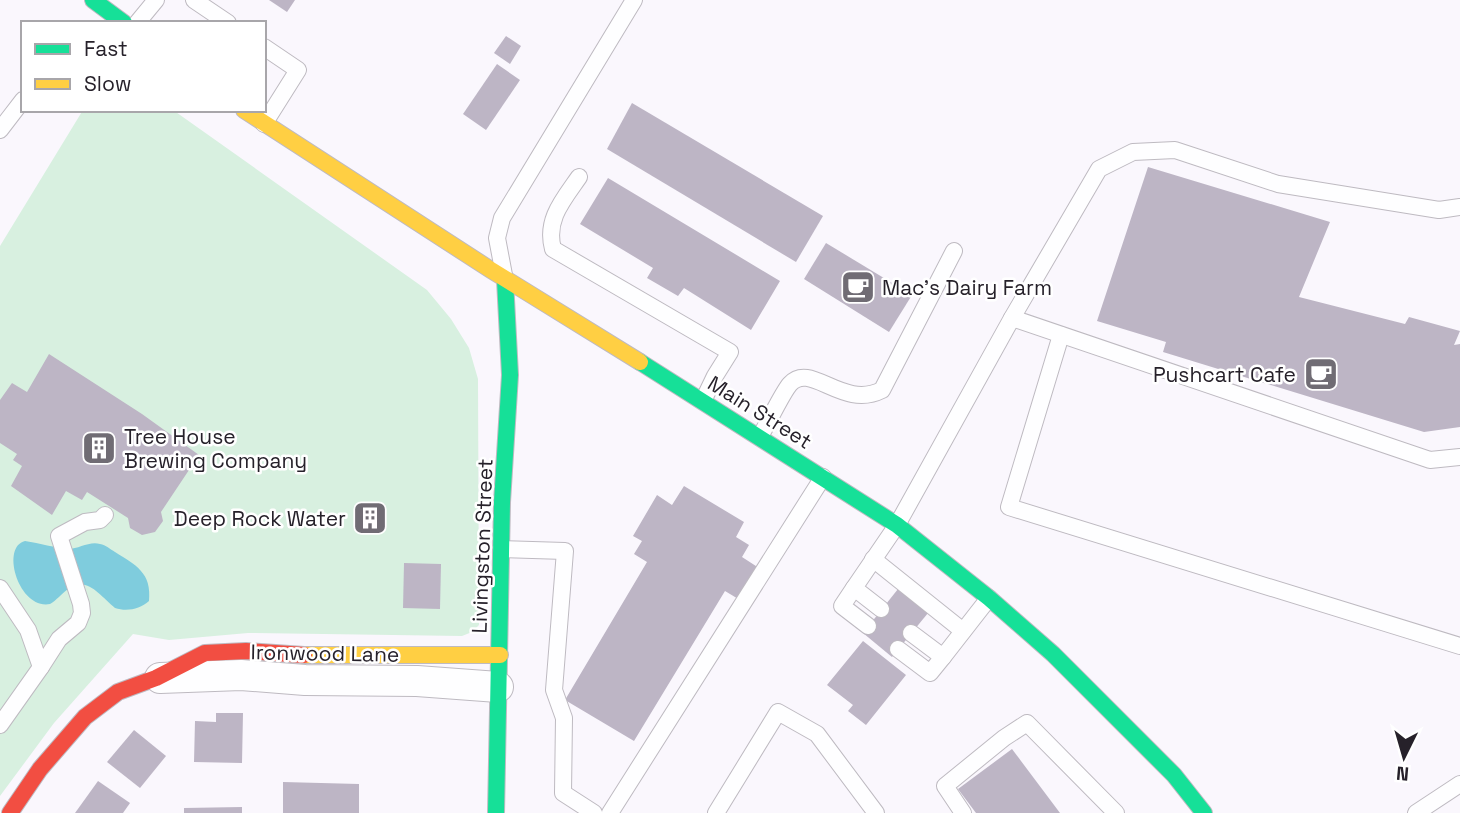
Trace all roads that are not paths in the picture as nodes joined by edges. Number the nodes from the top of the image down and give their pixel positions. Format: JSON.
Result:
{"nodes":[{"id":1,"x":156,"y":0,"type":"edge"},
{"id":2,"x":194,"y":0,"type":"edge"},
{"id":3,"x":634,"y":0,"type":"edge"},
{"id":4,"x":95,"y":4,"type":"edge"},
{"id":5,"x":121,"y":21,"type":"edge"},
{"id":6,"x":139,"y":21,"type":"edge"},
{"id":7,"x":225,"y":21,"type":"edge"},
{"id":8,"x":266,"y":48,"type":"edge"},
{"id":9,"x":21,"y":101,"type":"edge"},
{"id":10,"x":21,"y":103,"type":"edge"},
{"id":11,"x":0,"y":110,"type":"edge"},
{"id":12,"x":247,"y":112,"type":"edge"},
{"id":13,"x":264,"y":124,"type":"junction"},
{"id":14,"x":0,"y":130,"type":"edge"},
{"id":15,"x":579,"y":177,"type":"dead end"},
{"id":16,"x":1460,"y":207,"type":"edge"},
{"id":17,"x":954,"y":251,"type":"dead end"},
{"id":18,"x":505,"y":280,"type":"junction"},
{"id":19,"x":1012,"y":318,"type":"junction"},
{"id":20,"x":1061,"y":335,"type":"junction"},
{"id":21,"x":703,"y":401,"type":"junction"},
{"id":22,"x":760,"y":436,"type":"junction"},
{"id":23,"x":1460,"y":457,"type":"edge"},
{"id":24,"x":823,"y":477,"type":"junction"},
{"id":25,"x":105,"y":515,"type":"dead end"},
{"id":26,"x":897,"y":525,"type":"junction"},
{"id":27,"x":501,"y":549,"type":"junction"},
{"id":28,"x":873,"y":559,"type":"junction"},
{"id":29,"x":0,"y":588,"type":"edge"},
{"id":30,"x":854,"y":588,"type":"junction"},
{"id":31,"x":989,"y":598,"type":"junction"},
{"id":32,"x":881,"y":609,"type":"dead end"},
{"id":33,"x":868,"y":626,"type":"dead end"},
{"id":34,"x":963,"y":631,"type":"junction"},
{"id":35,"x":911,"y":634,"type":"dead end"},
{"id":36,"x":1460,"y":646,"type":"edge"},
{"id":37,"x":898,"y":649,"type":"dead end"},
{"id":38,"x":500,"y":655,"type":"junction"},
{"id":39,"x":943,"y":657,"type":"junction"},
{"id":40,"x":41,"y":667,"type":"junction"},
{"id":41,"x":156,"y":678,"type":"junction"},
{"id":42,"x":498,"y":687,"type":"junction"},
{"id":43,"x":0,"y":725,"type":"edge"},
{"id":44,"x":1460,"y":784,"type":"edge"},
{"id":45,"x":10,"y":813,"type":"edge"},
{"id":46,"x":496,"y":813,"type":"edge"},
{"id":47,"x":594,"y":813,"type":"edge"},
{"id":48,"x":610,"y":813,"type":"edge"},
{"id":49,"x":716,"y":813,"type":"edge"},
{"id":50,"x":876,"y":813,"type":"edge"},
{"id":51,"x":963,"y":813,"type":"edge"},
{"id":52,"x":1116,"y":813,"type":"edge"},
{"id":53,"x":1205,"y":813,"type":"edge"},
{"id":54,"x":1416,"y":813,"type":"edge"}],
"edges":[{"from":1,"to":6,"type":"lane"},
{"from":2,"to":7,"type":"lane"},
{"from":3,"to":18,"type":"lane"},
{"from":4,"to":5,"type":"main road"},
{"from":8,"to":13,"type":"lane"},
{"from":9,"to":11,"type":"lane"},
{"from":10,"to":14,"type":"lane"},
{"from":12,"to":13,"type":"main road","name":"Main Street"},
{"from":13,"to":18,"type":"main road","name":"Main Street"},
{"from":15,"to":21,"type":"lane"},
{"from":16,"to":19,"type":"lane"},
{"from":17,"to":22,"type":"lane"},
{"from":18,"to":21,"type":"main road","name":"Main Street"},
{"from":18,"to":27,"type":"main road","name":"Livingston Street"},
{"from":19,"to":20,"type":"lane"},
{"from":19,"to":26,"type":"lane"},
{"from":20,"to":23,"type":"lane"},
{"from":20,"to":36,"type":"lane"},
{"from":21,"to":22,"type":"main road","name":"Main Street"},
{"from":22,"to":24,"type":"main road","name":"Main Street"},
{"from":24,"to":26,"type":"main road","name":"Main Street"},
{"from":24,"to":48,"type":"lane"},
{"from":25,"to":40,"type":"lane"},
{"from":26,"to":28,"type":"lane"},
{"from":26,"to":31,"type":"main road","name":"Main Street"},
{"from":27,"to":38,"type":"main road","name":"Livingston Street"},
{"from":27,"to":47,"type":"lane"},
{"from":28,"to":30,"type":"lane"},
{"from":28,"to":34,"type":"lane"},
{"from":29,"to":40,"type":"lane"},
{"from":30,"to":32,"type":"lane"},
{"from":30,"to":33,"type":"lane"},
{"from":31,"to":34,"type":"lane"},
{"from":31,"to":53,"type":"main road","name":"Main Street"},
{"from":34,"to":39,"type":"lane"},
{"from":35,"to":39,"type":"lane"},
{"from":37,"to":39,"type":"lane"},
{"from":38,"to":41,"type":"main road","name":"Ironwood Lane"},
{"from":38,"to":42,"type":"main road","name":"Livingston Street"},
{"from":40,"to":43,"type":"lane"},
{"from":41,"to":42,"type":"street","name":"Ironwood Lane"},
{"from":41,"to":45,"type":"main road","name":"Ironwood Lane"},
{"from":42,"to":46,"type":"main road","name":"Livingston Street"},
{"from":44,"to":54,"type":"lane"},
{"from":49,"to":50,"type":"lane"},
{"from":51,"to":52,"type":"lane"}]}
